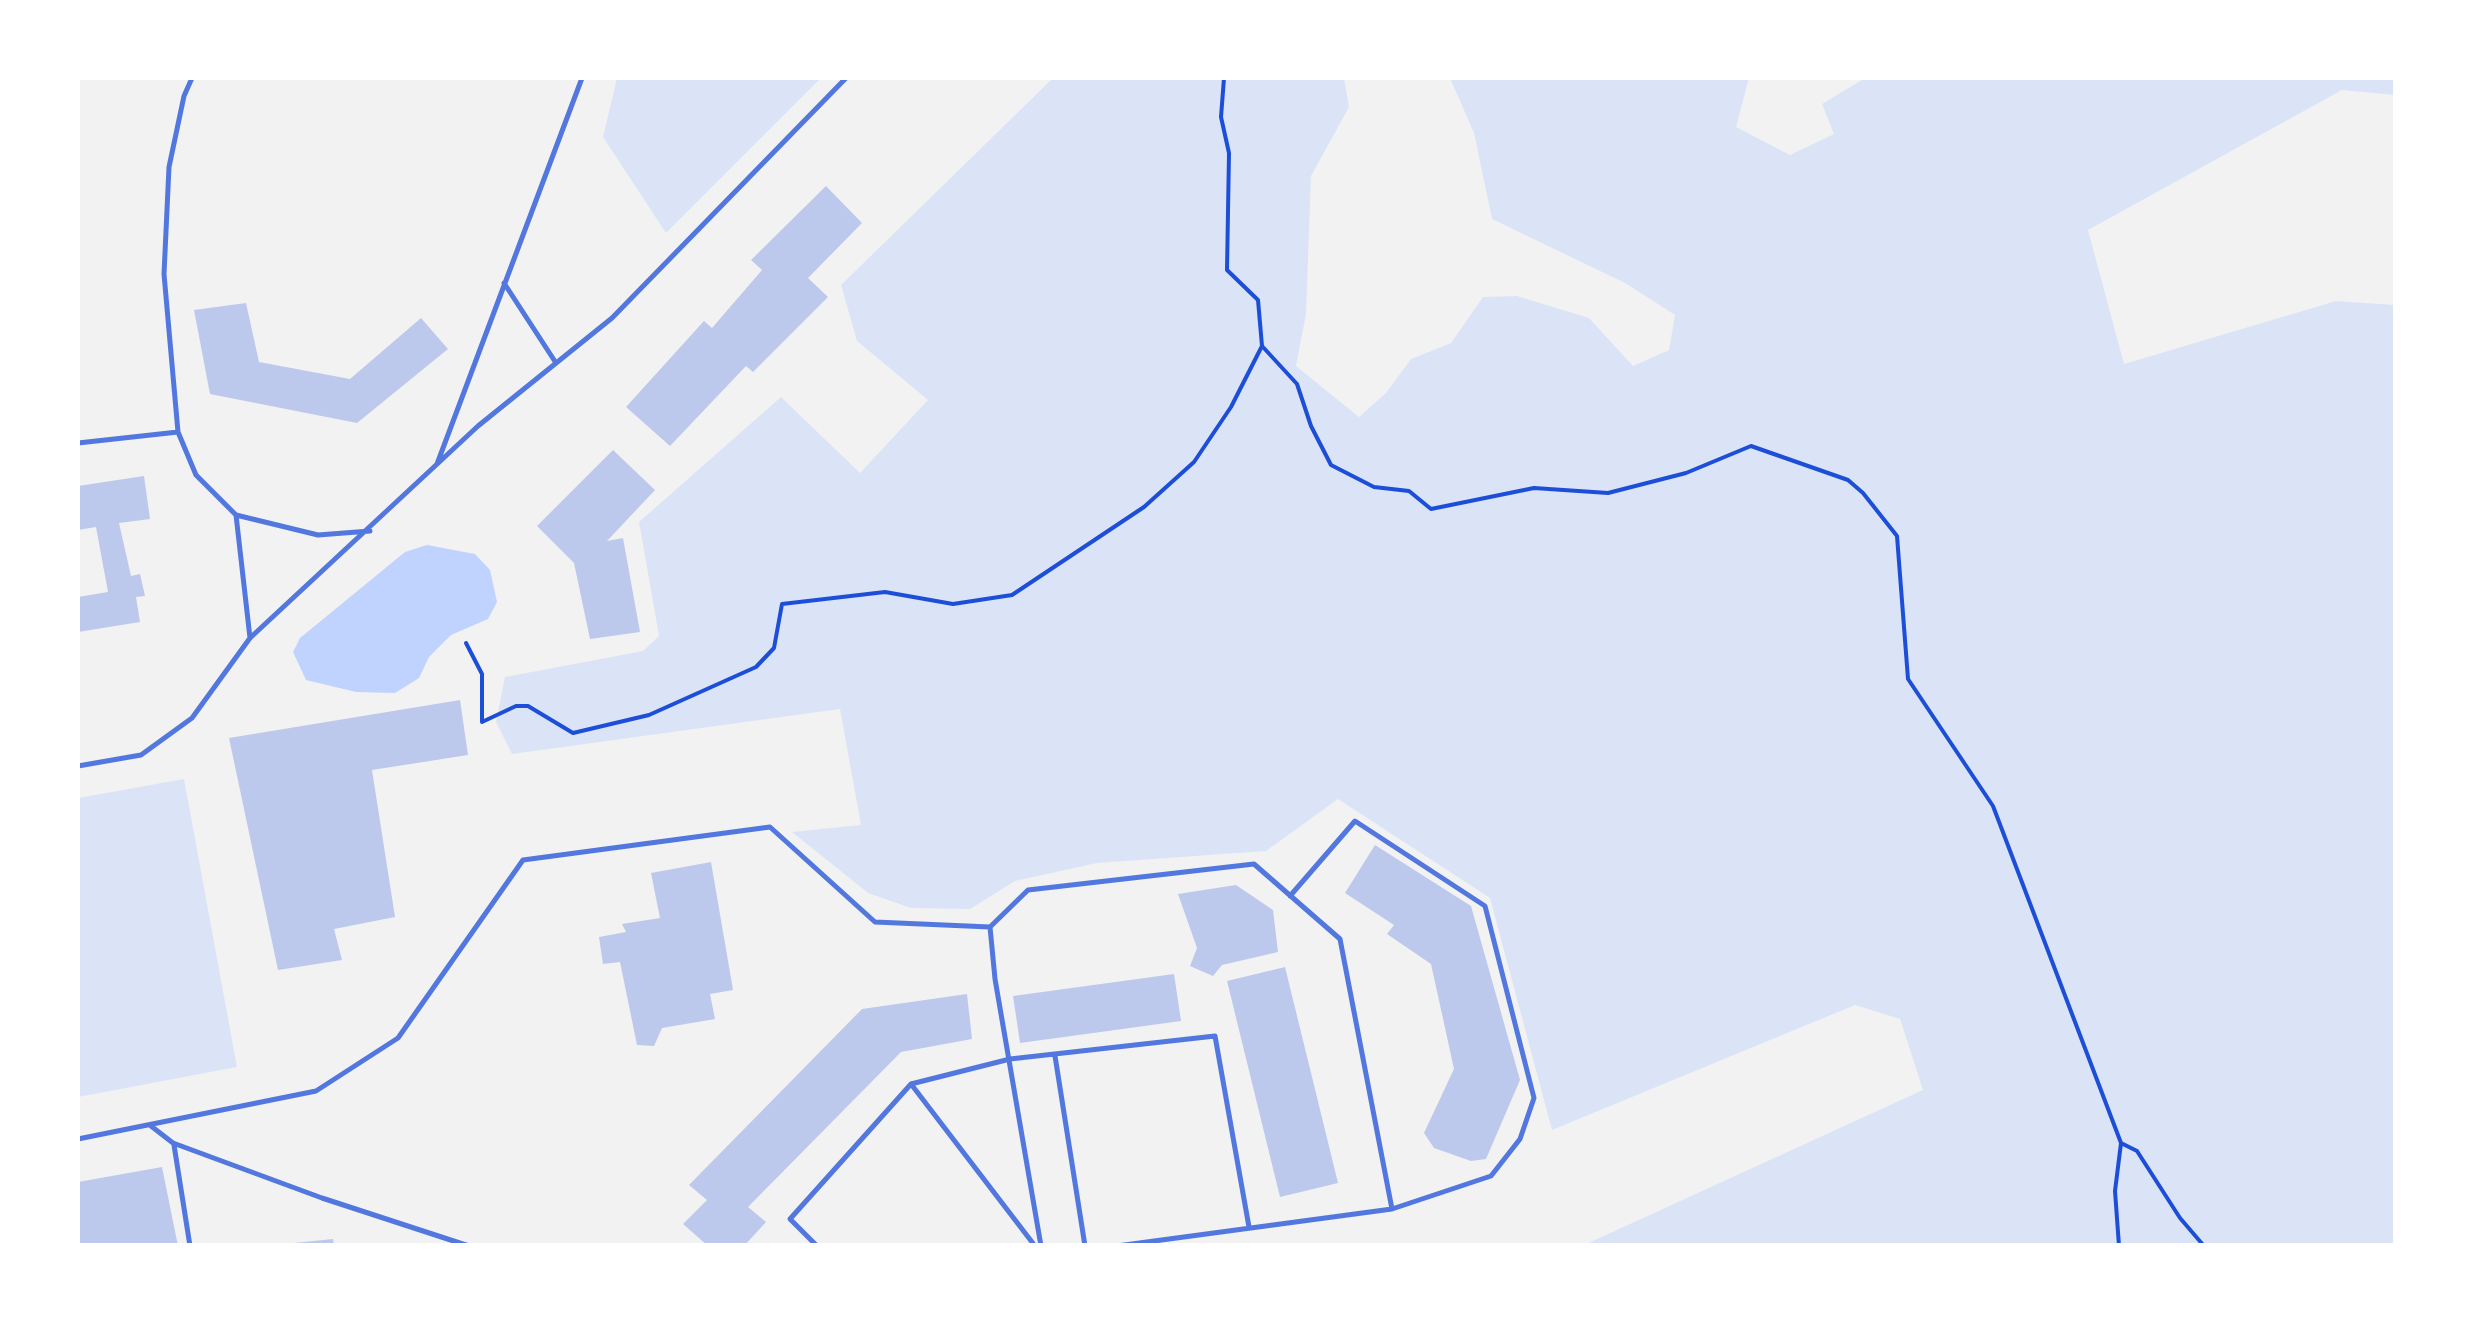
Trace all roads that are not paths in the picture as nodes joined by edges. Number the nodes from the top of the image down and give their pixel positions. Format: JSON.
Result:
{"nodes":[{"id":1,"x":192,"y":78,"type":"edge"},
{"id":2,"x":582,"y":78,"type":"edge"},
{"id":3,"x":846,"y":78,"type":"edge"},
{"id":4,"x":504,"y":283,"type":"junction"},
{"id":5,"x":556,"y":363,"type":"junction"},
{"id":6,"x":178,"y":432,"type":"junction"},
{"id":7,"x":78,"y":443,"type":"edge"},
{"id":8,"x":436,"y":467,"type":"junction"},
{"id":9,"x":236,"y":514,"type":"junction"},
{"id":10,"x":370,"y":531,"type":"junction"},
{"id":11,"x":250,"y":638,"type":"junction"},
{"id":12,"x":78,"y":766,"type":"edge"},
{"id":13,"x":1290,"y":896,"type":"junction"},
{"id":14,"x":990,"y":926,"type":"junction"},
{"id":15,"x":1054,"y":1054,"type":"junction"},
{"id":16,"x":1010,"y":1059,"type":"junction"},
{"id":17,"x":911,"y":1084,"type":"junction"},
{"id":18,"x":152,"y":1126,"type":"junction"},
{"id":19,"x":78,"y":1139,"type":"edge"},
{"id":20,"x":174,"y":1143,"type":"junction"},
{"id":21,"x":1392,"y":1209,"type":"junction"},
{"id":22,"x":1249,"y":1228,"type":"junction"},
{"id":23,"x":190,"y":1246,"type":"edge"},
{"id":24,"x":469,"y":1246,"type":"edge"},
{"id":25,"x":817,"y":1246,"type":"edge"},
{"id":26,"x":1038,"y":1246,"type":"edge"},
{"id":27,"x":1085,"y":1246,"type":"edge"},
{"id":28,"x":1117,"y":1246,"type":"edge"}],
"edges":[{"from":1,"to":6,"type":"lane"},
{"from":2,"to":4,"type":"lane"},
{"from":3,"to":5,"type":"lane"},
{"from":4,"to":5,"type":"lane"},
{"from":4,"to":8,"type":"lane"},
{"from":5,"to":8,"type":"lane"},
{"from":6,"to":7,"type":"lane"},
{"from":6,"to":9,"type":"lane"},
{"from":8,"to":10,"type":"lane"},
{"from":9,"to":10,"type":"lane"},
{"from":9,"to":11,"type":"lane"},
{"from":10,"to":11,"type":"lane"},
{"from":11,"to":12,"type":"lane"},
{"from":13,"to":14,"type":"lane"},
{"from":13,"to":21,"type":"lane"},
{"from":13,"to":21,"type":"lane"},
{"from":14,"to":16,"type":"lane"},
{"from":14,"to":18,"type":"lane"},
{"from":15,"to":16,"type":"lane"},
{"from":15,"to":22,"type":"lane"},
{"from":15,"to":27,"type":"lane"},
{"from":16,"to":17,"type":"lane"},
{"from":16,"to":26,"type":"lane"},
{"from":17,"to":25,"type":"lane"},
{"from":17,"to":26,"type":"lane"},
{"from":18,"to":19,"type":"lane"},
{"from":18,"to":20,"type":"lane"},
{"from":20,"to":23,"type":"lane"},
{"from":20,"to":24,"type":"lane"},
{"from":21,"to":22,"type":"lane"},
{"from":22,"to":28,"type":"lane"}]}
